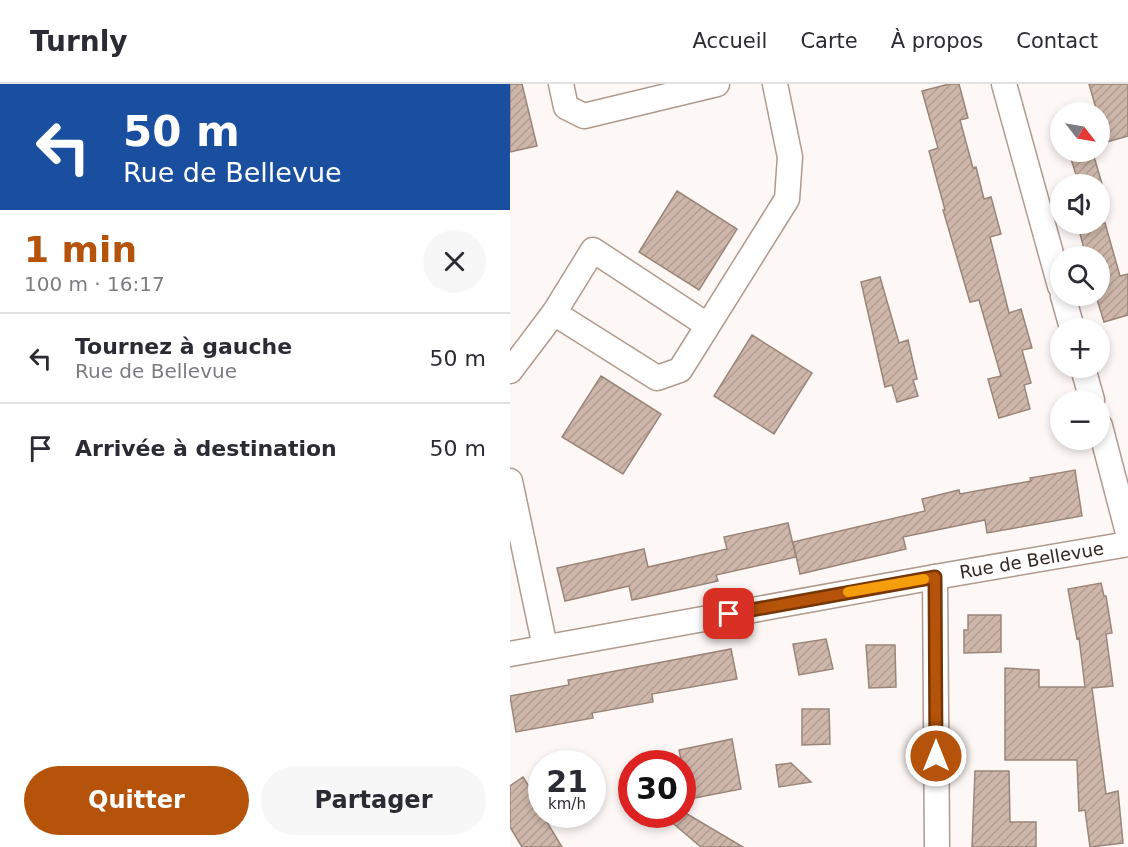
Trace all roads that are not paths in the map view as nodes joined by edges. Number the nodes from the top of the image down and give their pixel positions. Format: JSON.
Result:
{"nodes":[{"id":1,"x":561,"y":84,"type":"edge"},
{"id":2,"x":717,"y":84,"type":"edge"},
{"id":3,"x":775,"y":84,"type":"edge"},
{"id":4,"x":1004,"y":84,"type":"edge"},
{"id":5,"x":1050,"y":250,"type":"edge"},
{"id":6,"x":554,"y":313,"type":"junction"},
{"id":7,"x":707,"y":325,"type":"junction"},
{"id":8,"x":510,"y":371,"type":"edge"},
{"id":9,"x":1106,"y":450,"type":"edge"},
{"id":10,"x":510,"y":481,"type":"edge"},
{"id":11,"x":1128,"y":533,"type":"edge"},
{"id":12,"x":1128,"y":544,"type":"edge"},
{"id":13,"x":935,"y":577,"type":"junction"},
{"id":14,"x":545,"y":647,"type":"junction"},
{"id":15,"x":510,"y":654,"type":"edge"},
{"id":16,"x":937,"y":847,"type":"edge"}],
"edges":[{"from":1,"to":2,"type":"street"},
{"from":3,"to":7,"type":"street"},
{"from":4,"to":5,"type":"street"},
{"from":6,"to":7,"type":"street"},
{"from":6,"to":7,"type":"street"},
{"from":6,"to":8,"type":"street"},
{"from":9,"to":11,"type":"street"},
{"from":10,"to":14,"type":"street"},
{"from":12,"to":13,"type":"street","name":"Rue de Bellevue"},
{"from":13,"to":14,"type":"street","name":"Rue de Bellevue"},
{"from":13,"to":16,"type":"street"},
{"from":14,"to":15,"type":"street","name":"Rue de Bellevue"}]}
